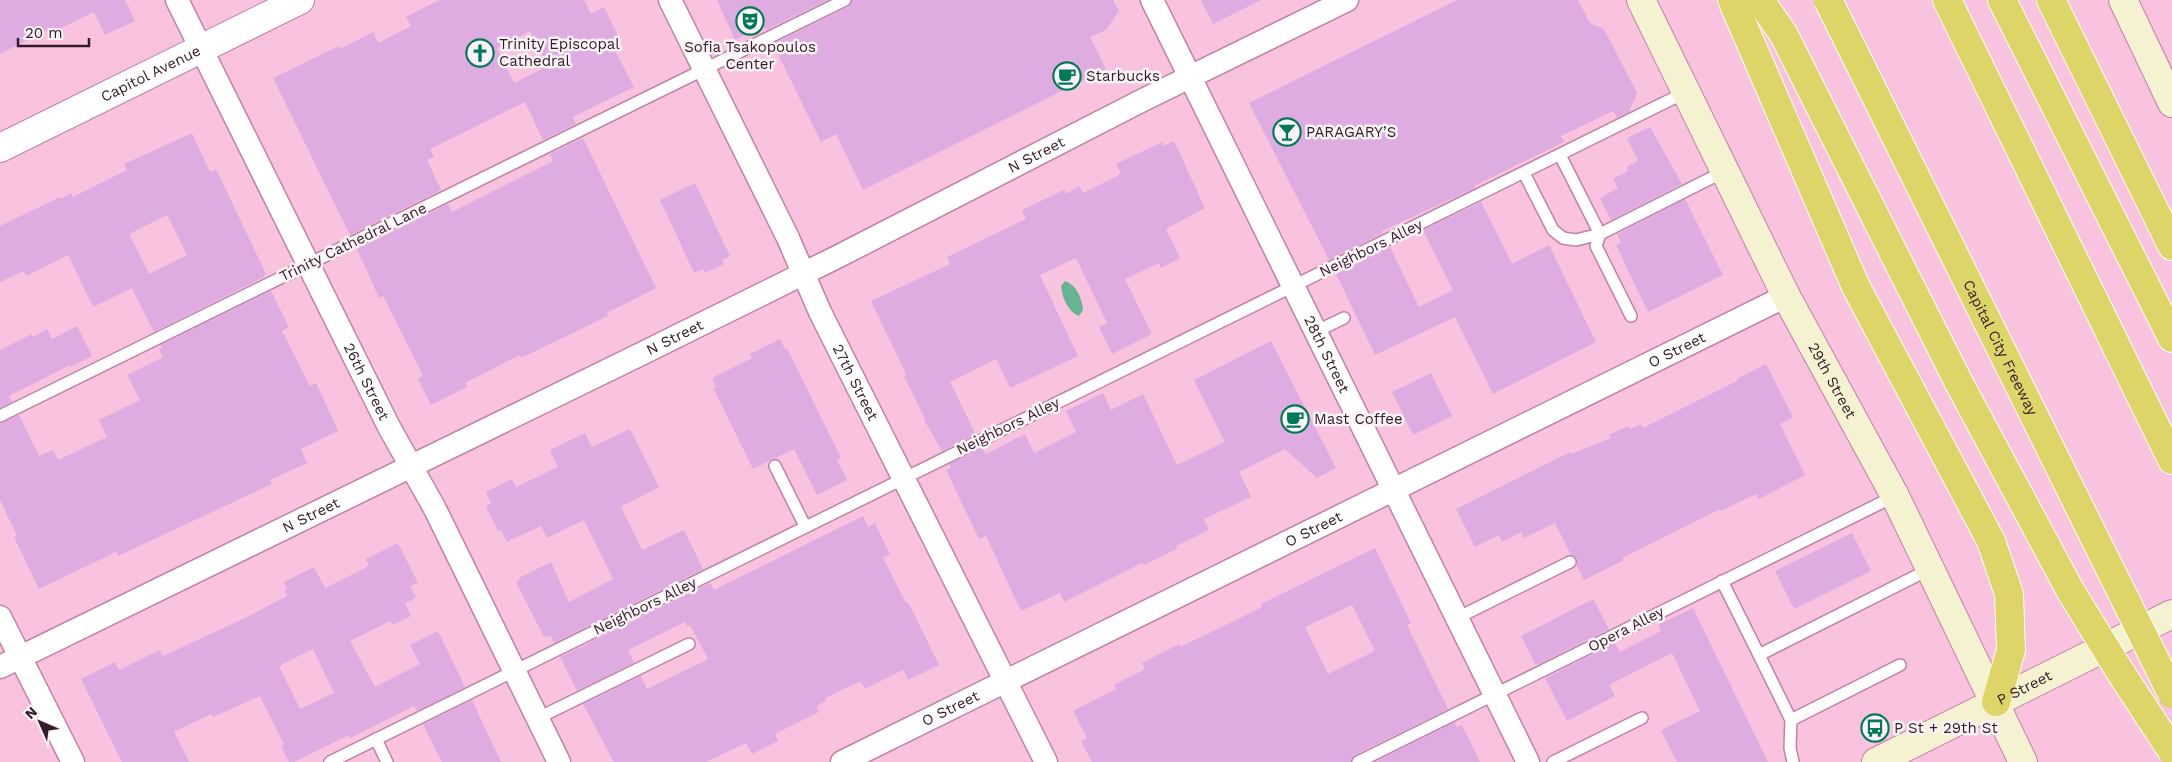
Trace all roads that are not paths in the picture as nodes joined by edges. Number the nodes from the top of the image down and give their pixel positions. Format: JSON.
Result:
{"nodes":[{"id":1,"x":177,"y":0,"type":"edge"},
{"id":2,"x":300,"y":0,"type":"edge"},
{"id":3,"x":670,"y":0,"type":"edge"},
{"id":4,"x":845,"y":0,"type":"edge"},
{"id":5,"x":1152,"y":0,"type":"edge"},
{"id":6,"x":1347,"y":0,"type":"edge"},
{"id":7,"x":1641,"y":0,"type":"edge"},
{"id":8,"x":1732,"y":0,"type":"edge"},
{"id":9,"x":1760,"y":0,"type":"edge"},
{"id":10,"x":1828,"y":0,"type":"edge"},
{"id":11,"x":1947,"y":0,"type":"edge"},
{"id":12,"x":2002,"y":0,"type":"edge"},
{"id":13,"x":2051,"y":0,"type":"edge"},
{"id":14,"x":2123,"y":0,"type":"edge"},
{"id":15,"x":201,"y":48,"type":"junction"},
{"id":16,"x":705,"y":68,"type":"junction"},
{"id":17,"x":1190,"y":77,"type":"junction"},
{"id":18,"x":1686,"y":92,"type":"junction"},
{"id":19,"x":2172,"y":103,"type":"edge"},
{"id":20,"x":0,"y":148,"type":"edge"},
{"id":21,"x":1560,"y":155,"type":"junction"},
{"id":22,"x":1725,"y":171,"type":"junction"},
{"id":23,"x":1524,"y":173,"type":"junction"},
{"id":24,"x":1600,"y":234,"type":"junction"},
{"id":25,"x":1394,"y":237,"type":"junction"},
{"id":26,"x":2172,"y":246,"type":"edge"},
{"id":27,"x":1399,"y":249,"type":"dead end"},
{"id":28,"x":309,"y":264,"type":"junction"},
{"id":29,"x":804,"y":273,"type":"junction"},
{"id":30,"x":1294,"y":286,"type":"junction"},
{"id":31,"x":1786,"y":296,"type":"junction"},
{"id":32,"x":1631,"y":316,"type":"dead end"},
{"id":33,"x":1344,"y":318,"type":"dead end"},
{"id":34,"x":1317,"y":331,"type":"junction"},
{"id":35,"x":2172,"y":338,"type":"edge"},
{"id":36,"x":0,"y":416,"type":"edge"},
{"id":37,"x":2172,"y":460,"type":"edge"},
{"id":38,"x":775,"y":466,"type":"dead end"},
{"id":39,"x":411,"y":467,"type":"junction"},
{"id":40,"x":903,"y":477,"type":"junction"},
{"id":41,"x":1395,"y":491,"type":"junction"},
{"id":42,"x":1895,"y":496,"type":"junction"},
{"id":43,"x":804,"y":526,"type":"junction"},
{"id":44,"x":1570,"y":562,"type":"dead end"},
{"id":45,"x":1930,"y":569,"type":"junction"},
{"id":46,"x":1722,"y":581,"type":"junction"},
{"id":47,"x":2172,"y":614,"type":"edge"},
{"id":48,"x":0,"y":617,"type":"edge"},
{"id":49,"x":1457,"y":618,"type":"junction"},
{"id":50,"x":689,"y":644,"type":"dead end"},
{"id":51,"x":1759,"y":655,"type":"junction"},
{"id":52,"x":10,"y":662,"type":"edge"},
{"id":53,"x":1900,"y":665,"type":"dead end"},
{"id":54,"x":514,"y":670,"type":"junction"},
{"id":55,"x":1005,"y":681,"type":"junction"},
{"id":56,"x":1495,"y":694,"type":"junction"},
{"id":57,"x":2172,"y":694,"type":"edge"},
{"id":58,"x":1996,"y":702,"type":"junction"},
{"id":59,"x":538,"y":718,"type":"junction"},
{"id":60,"x":1642,"y":718,"type":"dead end"},
{"id":61,"x":1791,"y":720,"type":"junction"},
{"id":62,"x":376,"y":739,"type":"junction"},
{"id":63,"x":2172,"y":751,"type":"edge"},
{"id":64,"x":72,"y":762,"type":"edge"},
{"id":65,"x":330,"y":762,"type":"edge"},
{"id":66,"x":387,"y":762,"type":"edge"},
{"id":67,"x":560,"y":762,"type":"edge"},
{"id":68,"x":842,"y":762,"type":"edge"},
{"id":69,"x":1046,"y":762,"type":"edge"},
{"id":70,"x":1358,"y":762,"type":"edge"},
{"id":71,"x":1528,"y":762,"type":"edge"},
{"id":72,"x":1553,"y":762,"type":"edge"},
{"id":73,"x":1793,"y":762,"type":"edge"},
{"id":74,"x":1876,"y":762,"type":"edge"},
{"id":75,"x":2023,"y":762,"type":"edge"}],
"edges":[{"from":1,"to":15,"type":"street","name":"26th Street"},
{"from":2,"to":15,"type":"street","name":"Capitol Avenue"},
{"from":3,"to":16,"type":"street","name":"27th Street"},
{"from":4,"to":16,"type":"lane","name":"Trinity Cathedral Lane"},
{"from":5,"to":17,"type":"street","name":"28th Street"},
{"from":6,"to":17,"type":"street","name":"N Street"},
{"from":7,"to":18,"type":"main road","name":"29th Street"},
{"from":8,"to":58,"type":"highway"},
{"from":9,"to":63,"type":"highway","bridge":true},
{"from":10,"to":57,"type":"highway","name":"Capital City Freeway","bridge":true},
{"from":11,"to":37,"type":"highway"},
{"from":12,"to":35,"type":"highway"},
{"from":13,"to":26,"type":"highway"},
{"from":14,"to":19,"type":"main road"},
{"from":15,"to":20,"type":"street","name":"Capitol Avenue"},
{"from":15,"to":28,"type":"street","name":"26th Street"},
{"from":16,"to":28,"type":"lane","name":"Trinity Cathedral Lane"},
{"from":16,"to":29,"type":"street","name":"27th Street"},
{"from":17,"to":29,"type":"street","name":"N Street"},
{"from":17,"to":30,"type":"street","name":"28th Street"},
{"from":18,"to":21,"type":"lane","name":"Neighbors Alley"},
{"from":18,"to":22,"type":"main road","name":"29th Street"},
{"from":21,"to":23,"type":"lane","name":"Neighbors Alley"},
{"from":21,"to":24,"type":"lane"},
{"from":22,"to":24,"type":"lane"},
{"from":22,"to":31,"type":"main road","name":"29th Street"},
{"from":23,"to":24,"type":"lane"},
{"from":23,"to":25,"type":"lane","name":"Neighbors Alley"},
{"from":24,"to":32,"type":"lane"},
{"from":25,"to":27,"type":"lane"},
{"from":25,"to":30,"type":"lane","name":"Neighbors Alley"},
{"from":28,"to":36,"type":"lane","name":"Trinity Cathedral Lane"},
{"from":28,"to":39,"type":"street","name":"26th Street"},
{"from":29,"to":39,"type":"street","name":"N Street"},
{"from":29,"to":40,"type":"street","name":"27th Street"},
{"from":30,"to":34,"type":"street","name":"28th Street"},
{"from":30,"to":40,"type":"lane","name":"Neighbors Alley"},
{"from":31,"to":41,"type":"street","name":"O Street"},
{"from":31,"to":42,"type":"main road","name":"29th Street"},
{"from":33,"to":34,"type":"lane"},
{"from":34,"to":41,"type":"street","name":"28th Street"},
{"from":38,"to":43,"type":"lane"},
{"from":39,"to":52,"type":"street","name":"N Street"},
{"from":39,"to":54,"type":"street","name":"26th Street"},
{"from":40,"to":43,"type":"lane","name":"Neighbors Alley"},
{"from":40,"to":55,"type":"street","name":"27th Street"},
{"from":41,"to":49,"type":"street","name":"28th Street"},
{"from":41,"to":55,"type":"street","name":"O Street"},
{"from":42,"to":45,"type":"main road","name":"29th Street"},
{"from":42,"to":46,"type":"lane","name":"Opera Alley"},
{"from":43,"to":54,"type":"lane","name":"Neighbors Alley"},
{"from":44,"to":49,"type":"lane"},
{"from":45,"to":51,"type":"lane"},
{"from":45,"to":58,"type":"main road","name":"29th Street"},
{"from":46,"to":51,"type":"lane"},
{"from":46,"to":56,"type":"lane","name":"Opera Alley"},
{"from":47,"to":58,"type":"main road","name":"P Street"},
{"from":48,"to":52,"type":"street"},
{"from":49,"to":56,"type":"street","name":"28th Street"},
{"from":50,"to":59,"type":"lane"},
{"from":51,"to":61,"type":"lane"},
{"from":52,"to":64,"type":"street"},
{"from":53,"to":61,"type":"lane"},
{"from":54,"to":59,"type":"street","name":"26th Street"},
{"from":54,"to":62,"type":"lane","name":"Neighbors Alley"},
{"from":55,"to":68,"type":"street","name":"O Street"},
{"from":55,"to":69,"type":"street","name":"27th Street"},
{"from":56,"to":70,"type":"lane","name":"Opera Alley"},
{"from":56,"to":71,"type":"street","name":"28th Street"},
{"from":58,"to":74,"type":"main road","name":"P Street"},
{"from":58,"to":75,"type":"main road","name":"29th Street"},
{"from":59,"to":67,"type":"street","name":"26th Street"},
{"from":60,"to":72,"type":"lane"},
{"from":61,"to":73,"type":"lane"},
{"from":62,"to":65,"type":"lane","name":"Neighbors Alley"},
{"from":62,"to":66,"type":"lane"}]}
